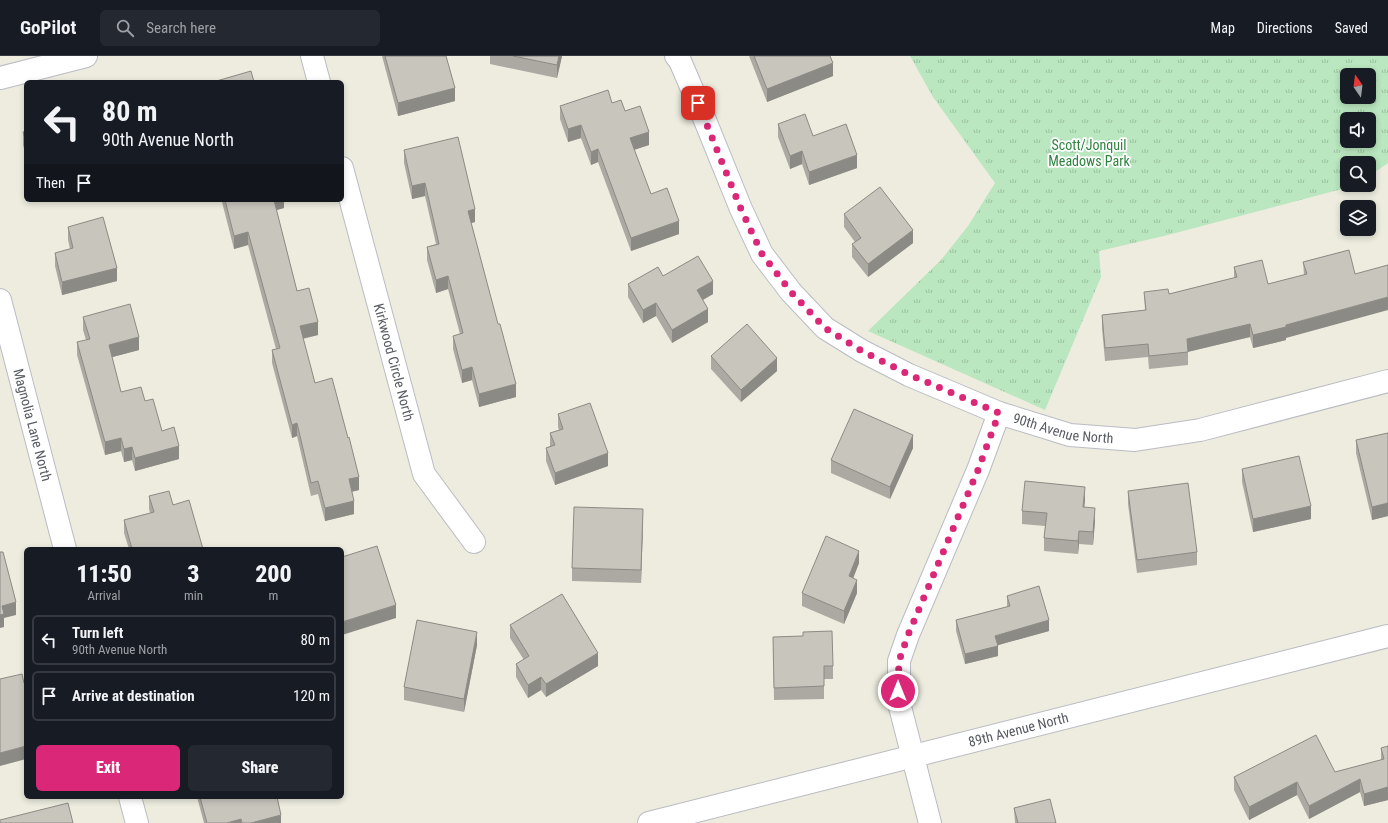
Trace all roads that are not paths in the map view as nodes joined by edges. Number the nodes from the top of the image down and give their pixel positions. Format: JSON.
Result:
{"nodes":[{"id":1,"x":86,"y":56,"type":"edge"},
{"id":2,"x":312,"y":56,"type":"edge"},
{"id":3,"x":676,"y":56,"type":"edge"},
{"id":4,"x":0,"y":78,"type":"edge"},
{"id":5,"x":318,"y":80,"type":"edge"},
{"id":6,"x":344,"y":175,"type":"edge"},
{"id":7,"x":0,"y":300,"type":"edge"},
{"id":8,"x":1388,"y":381,"type":"edge"},
{"id":9,"x":999,"y":413,"type":"junction"},
{"id":10,"x":474,"y":542,"type":"dead end"},
{"id":11,"x":64,"y":547,"type":"edge"},
{"id":12,"x":1388,"y":636,"type":"edge"},
{"id":13,"x":913,"y":755,"type":"junction"},
{"id":14,"x":131,"y":799,"type":"edge"},
{"id":15,"x":137,"y":823,"type":"edge"},
{"id":16,"x":649,"y":823,"type":"edge"},
{"id":17,"x":930,"y":823,"type":"edge"}],
"edges":[{"from":1,"to":4,"type":"street"},
{"from":2,"to":5,"type":"street"},
{"from":3,"to":9,"type":"street","name":"90th Avenue North"},
{"from":6,"to":10,"type":"street","name":"Kirkwood Circle North"},
{"from":7,"to":11,"type":"street","name":"Magnolia Lane North"},
{"from":8,"to":9,"type":"street","name":"90th Avenue North"},
{"from":9,"to":13,"type":"street"},
{"from":12,"to":13,"type":"street","name":"89th Avenue North"},
{"from":13,"to":16,"type":"street","name":"89th Avenue North"},
{"from":13,"to":17,"type":"street"},
{"from":14,"to":15,"type":"street"}]}
